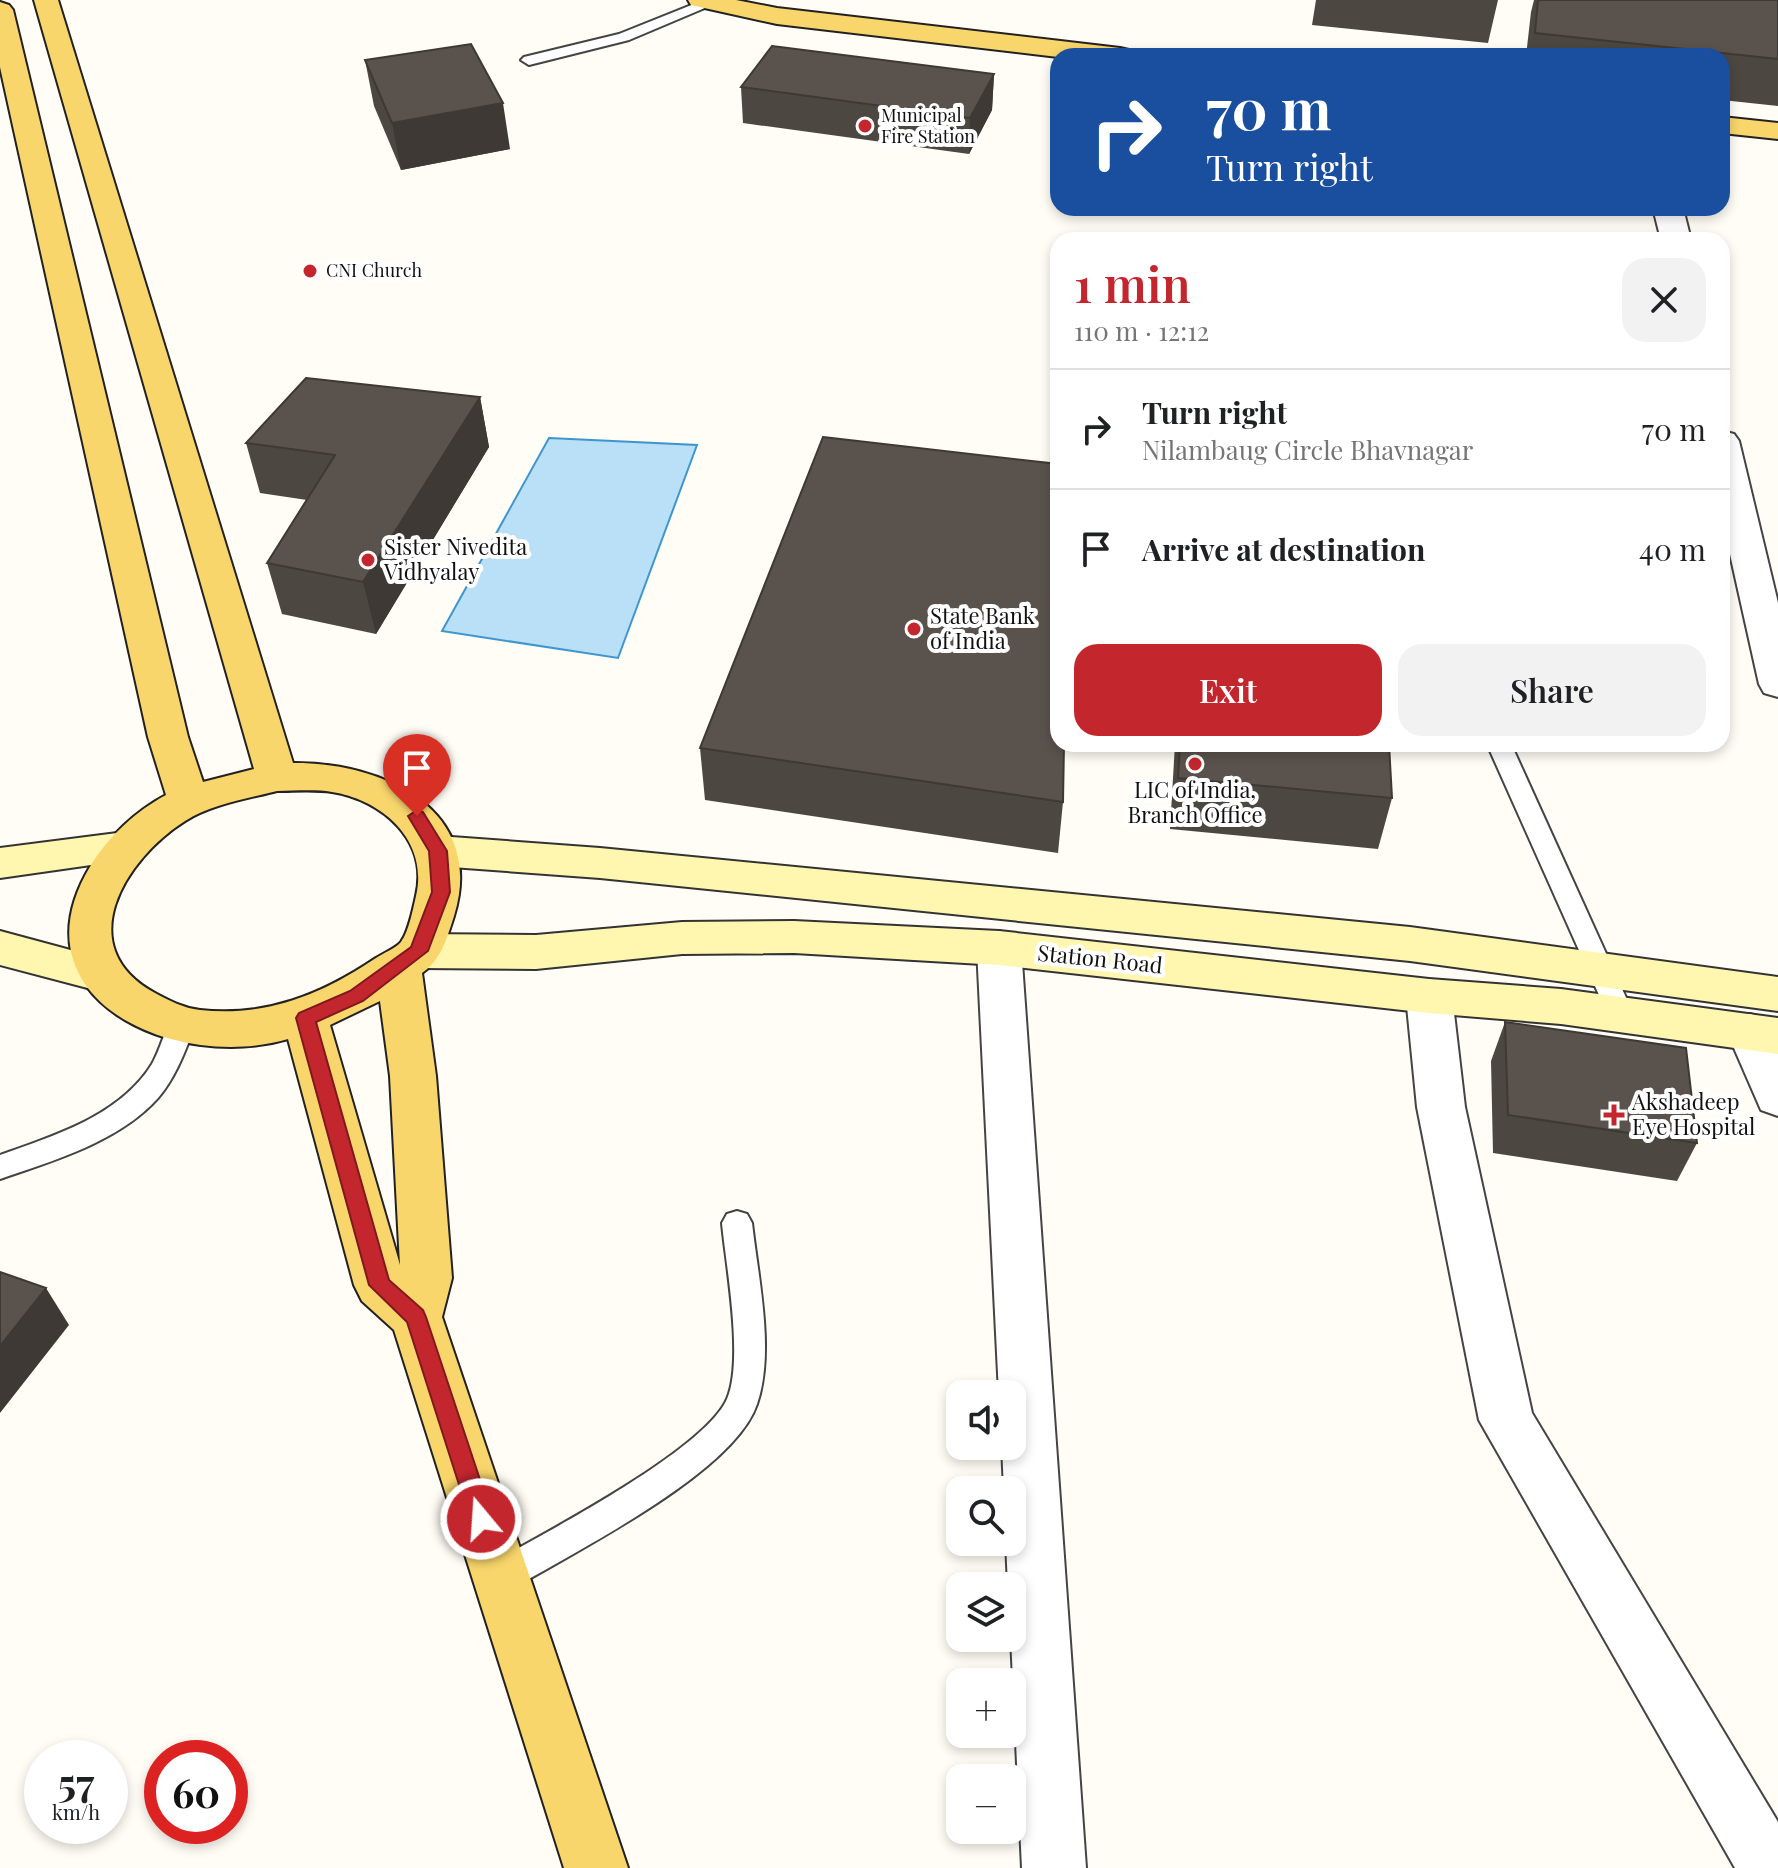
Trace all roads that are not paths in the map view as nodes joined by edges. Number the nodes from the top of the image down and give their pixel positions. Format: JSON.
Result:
{"nodes":[{"id":1,"x":46,"y":0,"type":"edge"},
{"id":2,"x":706,"y":1,"type":"edge"},
{"id":3,"x":0,"y":10,"type":"edge"},
{"id":4,"x":1051,"y":48,"type":"edge"},
{"id":5,"x":4,"y":49,"type":"edge"},
{"id":6,"x":529,"y":60,"type":"dead end"},
{"id":7,"x":1730,"y":126,"type":"edge"},
{"id":8,"x":1778,"y":131,"type":"edge"},
{"id":9,"x":1730,"y":476,"type":"edge"},
{"id":10,"x":1778,"y":684,"type":"edge"},
{"id":11,"x":1503,"y":752,"type":"edge"},
{"id":12,"x":277,"y":777,"type":"junction"},
{"id":13,"x":189,"y":801,"type":"junction"},
{"id":14,"x":125,"y":847,"type":"junction"},
{"id":15,"x":438,"y":851,"type":"junction"},
{"id":16,"x":0,"y":863,"type":"edge"},
{"id":17,"x":0,"y":948,"type":"edge"},
{"id":18,"x":999,"y":948,"type":"junction"},
{"id":19,"x":408,"y":958,"type":"junction"},
{"id":20,"x":1602,"y":970,"type":"junction"},
{"id":21,"x":99,"y":974,"type":"junction"},
{"id":22,"x":1778,"y":994,"type":"edge"},
{"id":23,"x":1429,"y":996,"type":"junction"},
{"id":24,"x":1620,"y":1013,"type":"junction"},
{"id":25,"x":305,"y":1018,"type":"junction"},
{"id":26,"x":181,"y":1026,"type":"junction"},
{"id":27,"x":1764,"y":1034,"type":"edge"},
{"id":28,"x":1778,"y":1097,"type":"edge"},
{"id":29,"x":0,"y":1167,"type":"edge"},
{"id":30,"x":737,"y":1223,"type":"dead end"},
{"id":31,"x":416,"y":1317,"type":"junction"},
{"id":32,"x":500,"y":1577,"type":"junction"},
{"id":33,"x":596,"y":1868,"type":"edge"},
{"id":34,"x":1054,"y":1868,"type":"edge"},
{"id":35,"x":1770,"y":1868,"type":"edge"}],
"edges":[{"from":1,"to":12,"type":"main road"},
{"from":2,"to":4,"type":"main road"},
{"from":2,"to":6,"type":"lane"},
{"from":3,"to":5,"type":"main road"},
{"from":5,"to":13,"type":"main road"},
{"from":7,"to":8,"type":"main road"},
{"from":9,"to":10,"type":"street"},
{"from":11,"to":20,"type":"lane"},
{"from":12,"to":13,"type":"main road"},
{"from":12,"to":15,"type":"main road"},
{"from":13,"to":14,"type":"main road"},
{"from":14,"to":16,"type":"main road"},
{"from":14,"to":21,"type":"main road"},
{"from":15,"to":19,"type":"main road"},
{"from":15,"to":20,"type":"main road"},
{"from":17,"to":21,"type":"main road"},
{"from":18,"to":19,"type":"main road","name":"Station Road"},
{"from":18,"to":23,"type":"main road","name":"Station Road"},
{"from":18,"to":34,"type":"street"},
{"from":19,"to":25,"type":"main road"},
{"from":19,"to":31,"type":"main road"},
{"from":20,"to":22,"type":"main road"},
{"from":20,"to":24,"type":"lane"},
{"from":21,"to":26,"type":"main road"},
{"from":23,"to":24,"type":"main road","name":"Station Road"},
{"from":23,"to":35,"type":"street"},
{"from":24,"to":27,"type":"main road","name":"Station Road"},
{"from":25,"to":26,"type":"main road"},
{"from":25,"to":31,"type":"main road"},
{"from":26,"to":29,"type":"lane"},
{"from":27,"to":28,"type":"street"},
{"from":30,"to":32,"type":"lane"},
{"from":31,"to":32,"type":"main road"},
{"from":32,"to":33,"type":"main road"}]}
